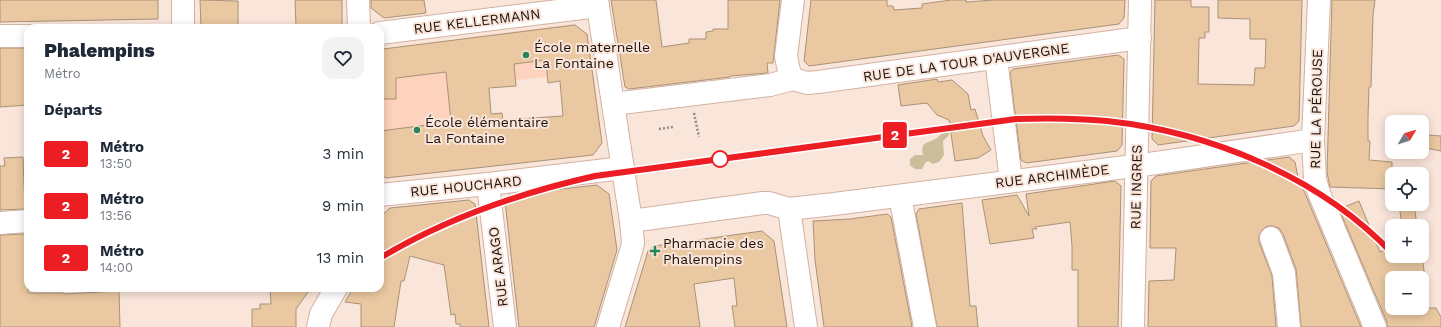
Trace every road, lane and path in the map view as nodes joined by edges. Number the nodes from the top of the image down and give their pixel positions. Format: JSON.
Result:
{"nodes":[{"id":1,"x":182,"y":0,"type":"edge"},
{"id":2,"x":358,"y":0,"type":"edge"},
{"id":3,"x":793,"y":0,"type":"edge"},
{"id":4,"x":1140,"y":0,"type":"edge"},
{"id":5,"x":1319,"y":0,"type":"edge"},
{"id":6,"x":597,"y":3,"type":"edge"},
{"id":7,"x":183,"y":24,"type":"edge"},
{"id":8,"x":359,"y":24,"type":"edge"},
{"id":9,"x":384,"y":32,"type":"edge"},
{"id":10,"x":0,"y":36,"type":"edge"},
{"id":11,"x":24,"y":36,"type":"edge"},
{"id":12,"x":1140,"y":38,"type":"junction"},
{"id":13,"x":996,"y":58,"type":"junction"},
{"id":14,"x":793,"y":78,"type":"junction"},
{"id":15,"x":690,"y":95,"type":"junction"},
{"id":16,"x":613,"y":104,"type":"junction"},
{"id":17,"x":673,"y":127,"type":"dead end"},
{"id":18,"x":659,"y":129,"type":"dead end"},
{"id":19,"x":699,"y":137,"type":"dead end"},
{"id":20,"x":1313,"y":140,"type":"junction"},
{"id":21,"x":1136,"y":165,"type":"junction"},
{"id":22,"x":623,"y":168,"type":"junction"},
{"id":23,"x":1011,"y":181,"type":"junction"},
{"id":24,"x":488,"y":184,"type":"junction"},
{"id":25,"x":384,"y":195,"type":"edge"},
{"id":26,"x":900,"y":196,"type":"junction"},
{"id":27,"x":789,"y":209,"type":"junction"},
{"id":28,"x":24,"y":221,"type":"edge"},
{"id":29,"x":631,"y":221,"type":"junction"},
{"id":30,"x":0,"y":223,"type":"edge"},
{"id":31,"x":1271,"y":238,"type":"dead end"},
{"id":32,"x":334,"y":292,"type":"edge"},
{"id":33,"x":318,"y":327,"type":"edge"},
{"id":34,"x":505,"y":327,"type":"edge"},
{"id":35,"x":608,"y":327,"type":"edge"},
{"id":36,"x":806,"y":327,"type":"edge"},
{"id":37,"x":925,"y":327,"type":"edge"},
{"id":38,"x":1133,"y":327,"type":"edge"},
{"id":39,"x":1289,"y":327,"type":"edge"},
{"id":40,"x":1375,"y":327,"type":"edge"}],
"edges":[{"from":1,"to":7,"type":"street"},
{"from":2,"to":8,"type":"street"},
{"from":3,"to":14,"type":"street"},
{"from":4,"to":12,"type":"street","name":"RUE INGRES"},
{"from":5,"to":20,"type":"street","name":"RUE LA PÉROUSE"},
{"from":6,"to":9,"type":"street","name":"RUE KELLERMANN"},
{"from":6,"to":16,"type":"street"},
{"from":10,"to":11,"type":"street"},
{"from":12,"to":13,"type":"street","name":"RUE DE LA TOUR D'AUVERGNE"},
{"from":12,"to":21,"type":"street","name":"RUE INGRES"},
{"from":13,"to":14,"type":"street","name":"RUE DE LA TOUR D'AUVERGNE"},
{"from":13,"to":23,"type":"street"},
{"from":14,"to":15,"type":"street"},
{"from":15,"to":16,"type":"street"},
{"from":15,"to":19,"type":"path"},
{"from":16,"to":22,"type":"street"},
{"from":17,"to":18,"type":"path"},
{"from":20,"to":21,"type":"street","name":"RUE ARCHIMÈDE"},
{"from":20,"to":40,"type":"street","name":"RUE LA PÉROUSE"},
{"from":21,"to":23,"type":"street","name":"RUE ARCHIMÈDE"},
{"from":21,"to":38,"type":"street","name":"RUE INGRES"},
{"from":22,"to":24,"type":"street","name":"RUE HOUCHARD"},
{"from":22,"to":29,"type":"street"},
{"from":23,"to":26,"type":"street","name":"RUE ARCHIMÈDE"},
{"from":24,"to":25,"type":"street","name":"RUE HOUCHARD"},
{"from":24,"to":34,"type":"street","name":"RUE ARAGO"},
{"from":26,"to":27,"type":"street","name":"RUE ARCHIMÈDE"},
{"from":26,"to":37,"type":"street"},
{"from":27,"to":29,"type":"street"},
{"from":27,"to":36,"type":"street"},
{"from":28,"to":30,"type":"street"},
{"from":29,"to":35,"type":"street"},
{"from":31,"to":39,"type":"street"},
{"from":32,"to":33,"type":"street"}]}
